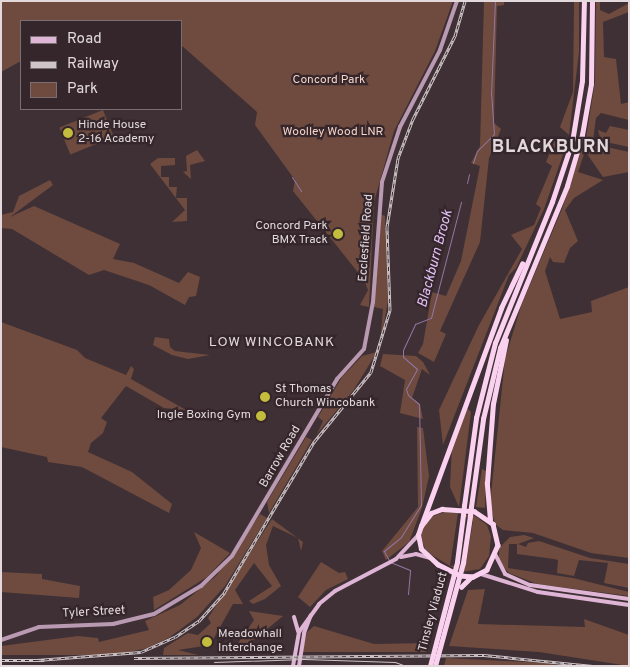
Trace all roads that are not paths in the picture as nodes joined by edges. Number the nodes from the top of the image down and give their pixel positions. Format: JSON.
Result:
{"nodes":[{"id":1,"x":456,"y":1,"type":"edge"},
{"id":2,"x":584,"y":1,"type":"edge"},
{"id":3,"x":592,"y":1,"type":"edge"},
{"id":4,"x":529,"y":253,"type":"junction"},
{"id":5,"x":514,"y":310,"type":"junction"},
{"id":6,"x":366,"y":342,"type":"joint"},
{"id":7,"x":262,"y":509,"type":"joint"},
{"id":8,"x":490,"y":520,"type":"junction"},
{"id":9,"x":421,"y":526,"type":"junction"},
{"id":10,"x":418,"y":535,"type":"junction"},
{"id":11,"x":495,"y":554,"type":"junction"},
{"id":12,"x":430,"y":558,"type":"junction"},
{"id":13,"x":395,"y":560,"type":"junction"},
{"id":14,"x":448,"y":571,"type":"junction"},
{"id":15,"x":481,"y":574,"type":"junction"},
{"id":16,"x":473,"y":577,"type":"junction"},
{"id":17,"x":572,"y":591,"type":"junction"},
{"id":18,"x":571,"y":597,"type":"junction"},
{"id":19,"x":629,"y":599,"type":"edge"},
{"id":20,"x":629,"y":606,"type":"edge"},
{"id":21,"x":312,"y":613,"type":"junction"},
{"id":22,"x":294,"y":617,"type":"dead end"},
{"id":23,"x":298,"y":636,"type":"junction"},
{"id":24,"x":1,"y":640,"type":"edge"},
{"id":25,"x":293,"y":666,"type":"edge"},
{"id":26,"x":299,"y":666,"type":"edge"},
{"id":27,"x":429,"y":666,"type":"edge"},
{"id":28,"x":436,"y":666,"type":"edge"}],
"edges":[{"from":1,"to":6,"type":"main road","name":"Ecclesfield Road"},
{"from":2,"to":4,"type":"highway"},
{"from":3,"to":5,"type":"highway"},
{"from":4,"to":9,"type":"highway"},
{"from":4,"to":27,"type":"highway","name":"Tinsley Viaduct","bridge":true},
{"from":5,"to":8,"type":"highway"},
{"from":5,"to":28,"type":"highway","name":"Tinsley Viaduct","bridge":true},
{"from":6,"to":7,"type":"main road","name":"Barrow Road"},
{"from":7,"to":24,"type":"main road","name":"Tyler Street"},
{"from":8,"to":9,"type":"highway"},
{"from":8,"to":11,"type":"highway"},
{"from":9,"to":10,"type":"highway"},
{"from":10,"to":12,"type":"highway"},
{"from":10,"to":13,"type":"main road"},
{"from":11,"to":15,"type":"highway"},
{"from":11,"to":17,"type":"main road"},
{"from":12,"to":13,"type":"main road"},
{"from":12,"to":14,"type":"highway"},
{"from":13,"to":21,"type":"main road"},
{"from":14,"to":16,"type":"highway"},
{"from":14,"to":27,"type":"highway","name":"Tinsley Viaduct","bridge":true},
{"from":15,"to":16,"type":"highway"},
{"from":15,"to":18,"type":"main road"},
{"from":16,"to":28,"type":"highway","name":"Tinsley Viaduct","bridge":true},
{"from":17,"to":18,"type":"main road"},
{"from":17,"to":19,"type":"main road"},
{"from":18,"to":20,"type":"main road"},
{"from":21,"to":23,"type":"main road"},
{"from":21,"to":26,"type":"main road"},
{"from":22,"to":23,"type":"main road"},
{"from":23,"to":25,"type":"main road"}]}
